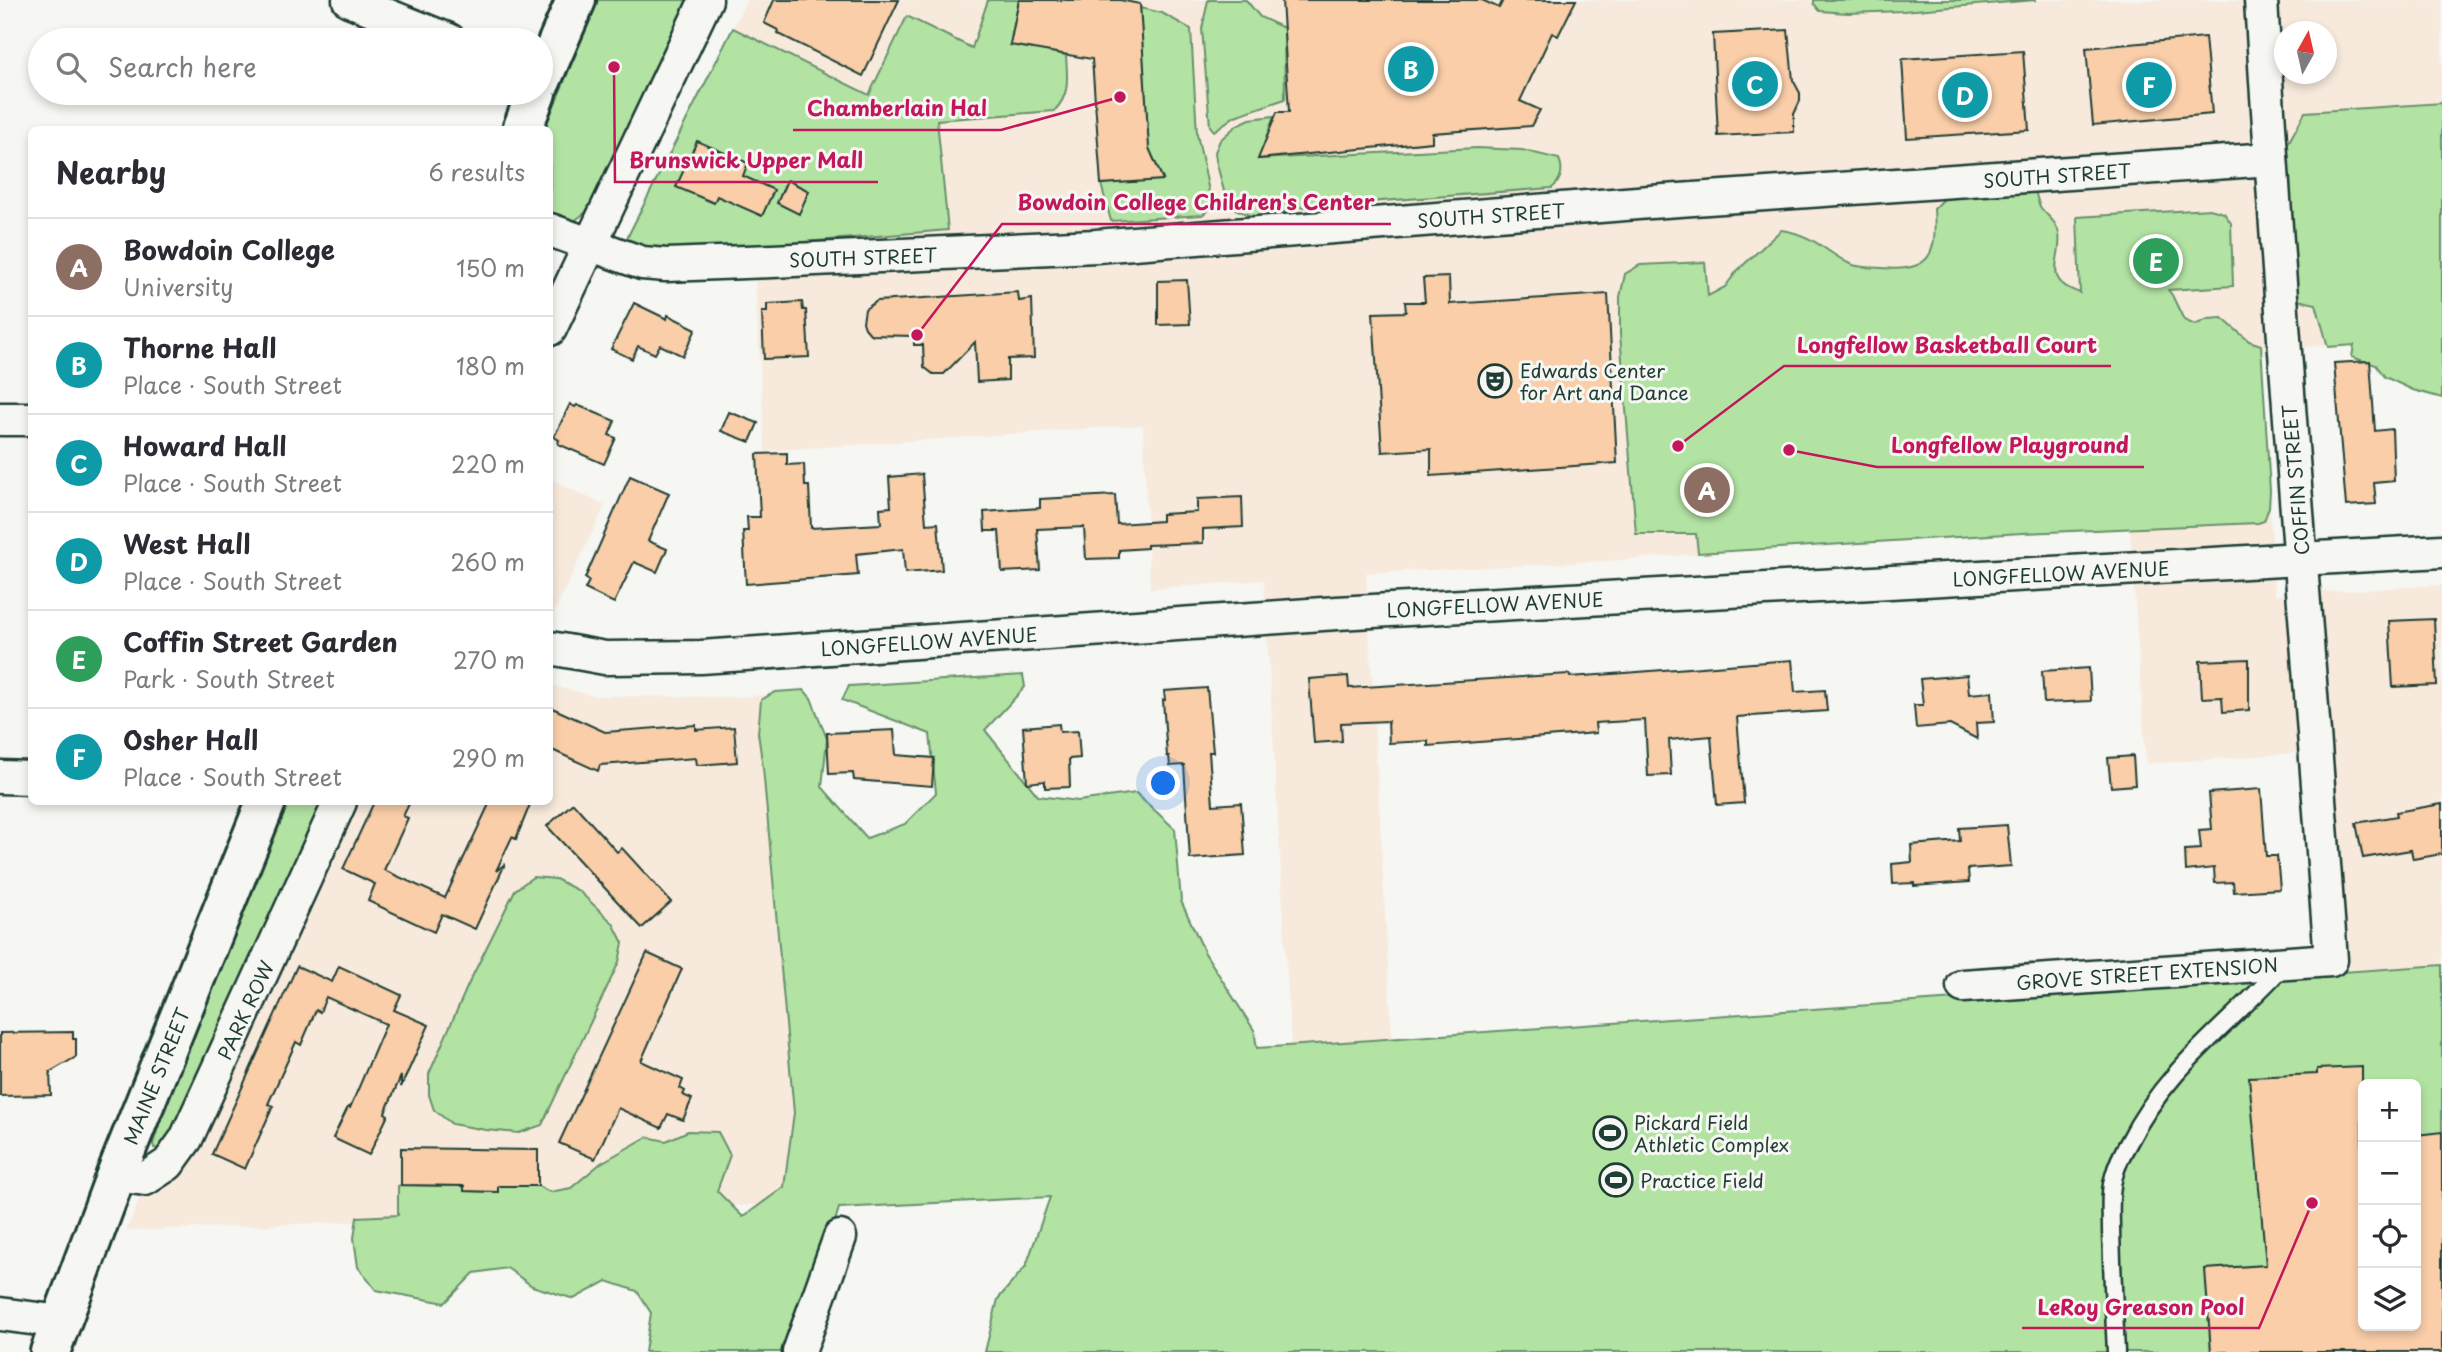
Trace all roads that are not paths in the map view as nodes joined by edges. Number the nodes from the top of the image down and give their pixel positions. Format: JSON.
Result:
{"nodes":[{"id":1,"x":349,"y":0,"type":"edge"},
{"id":2,"x":576,"y":0,"type":"edge"},
{"id":3,"x":706,"y":0,"type":"edge"},
{"id":4,"x":2261,"y":0,"type":"edge"},
{"id":5,"x":419,"y":28,"type":"edge"},
{"id":6,"x":553,"y":52,"type":"edge"},
{"id":7,"x":531,"y":105,"type":"edge"},
{"id":8,"x":524,"y":126,"type":"edge"},
{"id":9,"x":2271,"y":159,"type":"junction"},
{"id":10,"x":553,"y":231,"type":"edge"},
{"id":11,"x":589,"y":245,"type":"junction"},
{"id":12,"x":553,"y":323,"type":"edge"},
{"id":13,"x":0,"y":419,"type":"edge"},
{"id":14,"x":28,"y":419,"type":"edge"},
{"id":15,"x":2442,"y":551,"type":"edge"},
{"id":16,"x":2302,"y":560,"type":"junction"},
{"id":17,"x":553,"y":649,"type":"edge"},
{"id":18,"x":0,"y":777,"type":"edge"},
{"id":19,"x":28,"y":778,"type":"edge"},
{"id":20,"x":265,"y":805,"type":"edge"},
{"id":21,"x":339,"y":805,"type":"edge"},
{"id":22,"x":2331,"y":960,"type":"joint"},
{"id":23,"x":2286,"y":963,"type":"junction"},
{"id":24,"x":1963,"y":986,"type":"dead end"},
{"id":25,"x":116,"y":1175,"type":"junction"},
{"id":26,"x":840,"y":1237,"type":"dead end"},
{"id":27,"x":0,"y":1314,"type":"edge"},
{"id":28,"x":56,"y":1337,"type":"edge"},
{"id":29,"x":799,"y":1352,"type":"edge"},
{"id":30,"x":2116,"y":1352,"type":"edge"}],
"edges":[{"from":1,"to":5,"type":"street"},
{"from":2,"to":6,"type":"street"},
{"from":3,"to":11,"type":"street"},
{"from":4,"to":9,"type":"street","name":"COFFIN STREET"},
{"from":7,"to":8,"type":"street"},
{"from":9,"to":11,"type":"street","name":"SOUTH STREET"},
{"from":9,"to":16,"type":"street","name":"COFFIN STREET"},
{"from":10,"to":11,"type":"street","name":"SOUTH STREET"},
{"from":11,"to":12,"type":"street"},
{"from":13,"to":14,"type":"street"},
{"from":15,"to":16,"type":"street","name":"LONGFELLOW AVENUE"},
{"from":16,"to":17,"type":"street","name":"LONGFELLOW AVENUE"},
{"from":16,"to":22,"type":"street","name":"COFFIN STREET"},
{"from":18,"to":19,"type":"street"},
{"from":20,"to":25,"type":"street","name":"MAINE STREET"},
{"from":21,"to":25,"type":"street","name":"PARK ROW"},
{"from":22,"to":23,"type":"street","name":"GROVE STREET EXTENSION"},
{"from":23,"to":24,"type":"street","name":"GROVE STREET EXTENSION"},
{"from":23,"to":30,"type":"lane"},
{"from":25,"to":28,"type":"street","name":"MAINE STREET"},
{"from":26,"to":29,"type":"street"},
{"from":27,"to":28,"type":"street"}]}
